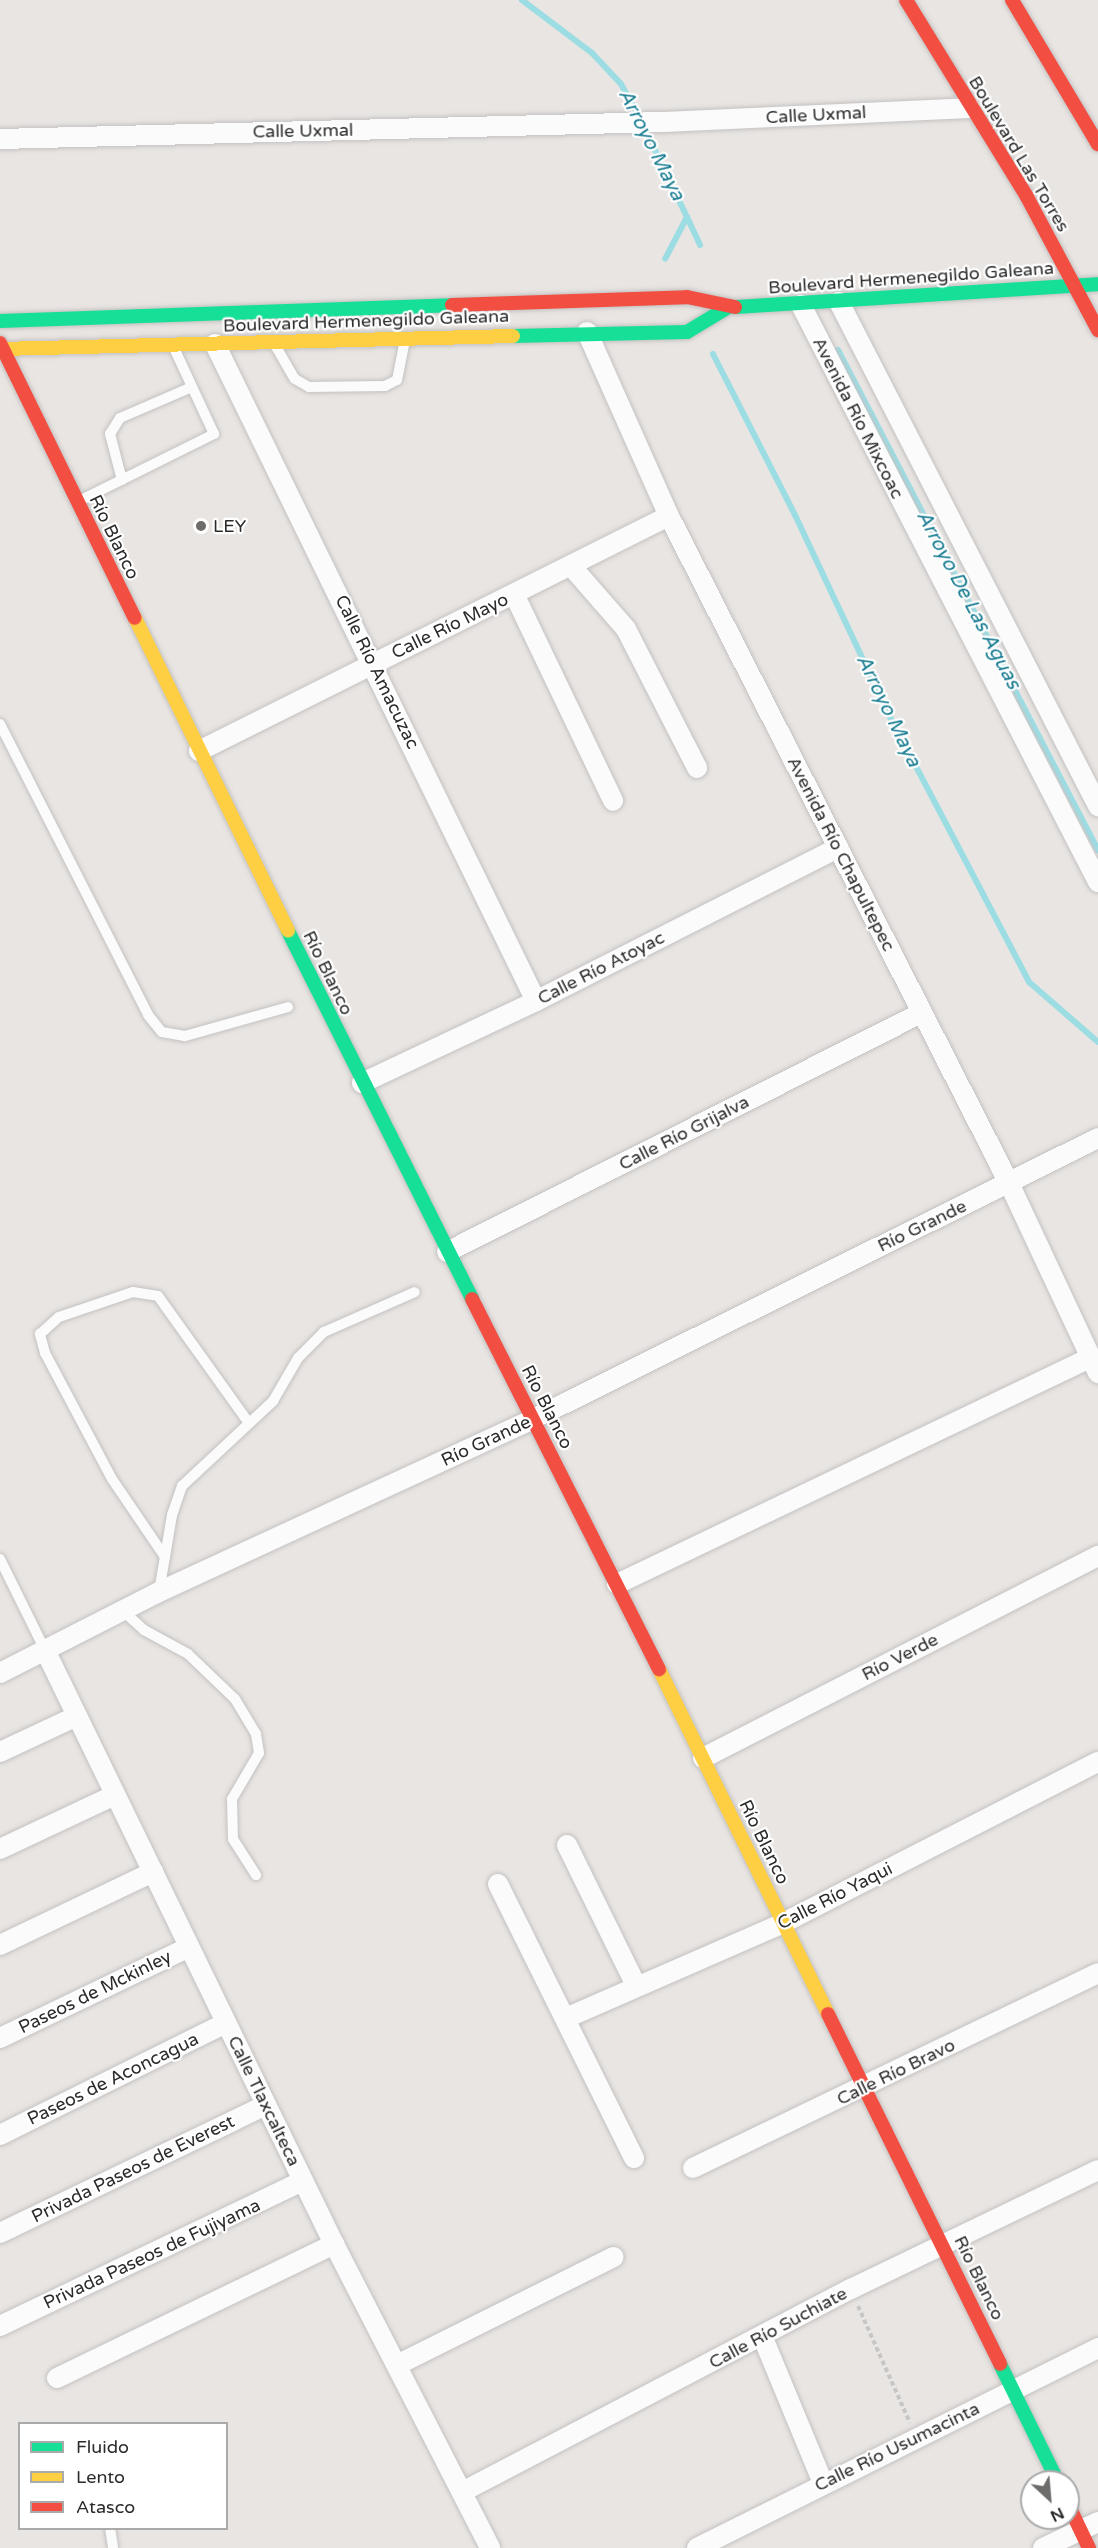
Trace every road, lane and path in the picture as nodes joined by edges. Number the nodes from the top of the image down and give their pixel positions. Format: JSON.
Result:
{"nodes":[{"id":1,"x":906,"y":0,"type":"edge"},
{"id":2,"x":1012,"y":0,"type":"edge"},
{"id":3,"x":970,"y":108,"type":"junction"},
{"id":4,"x":0,"y":139,"type":"edge"},
{"id":5,"x":1098,"y":144,"type":"edge"},
{"id":6,"x":1098,"y":284,"type":"edge"},
{"id":7,"x":1076,"y":285,"type":"junction"},
{"id":8,"x":839,"y":302,"type":"junction"},
{"id":9,"x":801,"y":305,"type":"junction"},
{"id":10,"x":727,"y":308,"type":"junction"},
{"id":11,"x":0,"y":321,"type":"edge"},
{"id":12,"x":1098,"y":330,"type":"edge"},
{"id":13,"x":587,"y":332,"type":"junction"},
{"id":14,"x":405,"y":338,"type":"junction"},
{"id":15,"x":274,"y":342,"type":"junction"},
{"id":16,"x":215,"y":344,"type":"junction"},
{"id":17,"x":173,"y":345,"type":"junction"},
{"id":18,"x":1,"y":347,"type":"edge"},
{"id":19,"x":192,"y":387,"type":"junction"},
{"id":20,"x":122,"y":480,"type":"junction"},
{"id":21,"x":77,"y":502,"type":"junction"},
{"id":22,"x":669,"y":516,"type":"junction"},
{"id":23,"x":572,"y":567,"type":"junction"},
{"id":24,"x":515,"y":596,"type":"junction"},
{"id":25,"x":373,"y":663,"type":"junction"},
{"id":26,"x":0,"y":724,"type":"edge"},
{"id":27,"x":199,"y":751,"type":"junction"},
{"id":28,"x":697,"y":768,"type":"dead end"},
{"id":29,"x":613,"y":801,"type":"dead end"},
{"id":30,"x":1098,"y":806,"type":"edge"},
{"id":31,"x":838,"y":849,"type":"junction"},
{"id":32,"x":1098,"y":882,"type":"edge"},
{"id":33,"x":536,"y":1000,"type":"junction"},
{"id":34,"x":288,"y":1007,"type":"dead end"},
{"id":35,"x":921,"y":1013,"type":"junction"},
{"id":36,"x":362,"y":1083,"type":"junction"},
{"id":37,"x":1098,"y":1138,"type":"edge"},
{"id":38,"x":1009,"y":1183,"type":"junction"},
{"id":39,"x":447,"y":1252,"type":"junction"},
{"id":40,"x":415,"y":1292,"type":"dead end"},
{"id":41,"x":1094,"y":1366,"type":"edge"},
{"id":42,"x":533,"y":1419,"type":"junction"},
{"id":43,"x":249,"y":1423,"type":"junction"},
{"id":44,"x":1098,"y":1556,"type":"edge"},
{"id":45,"x":165,"y":1557,"type":"junction"},
{"id":46,"x":0,"y":1559,"type":"edge"},
{"id":47,"x":617,"y":1584,"type":"junction"},
{"id":48,"x":159,"y":1592,"type":"junction"},
{"id":49,"x":123,"y":1611,"type":"junction"},
{"id":50,"x":45,"y":1650,"type":"junction"},
{"id":51,"x":0,"y":1672,"type":"edge"},
{"id":52,"x":76,"y":1716,"type":"junction"},
{"id":53,"x":0,"y":1752,"type":"edge"},
{"id":54,"x":703,"y":1758,"type":"junction"},
{"id":55,"x":1098,"y":1762,"type":"edge"},
{"id":56,"x":115,"y":1795,"type":"junction"},
{"id":57,"x":567,"y":1845,"type":"dead end"},
{"id":58,"x":0,"y":1849,"type":"edge"},
{"id":59,"x":153,"y":1872,"type":"junction"},
{"id":60,"x":256,"y":1875,"type":"dead end"},
{"id":61,"x":498,"y":1884,"type":"dead end"},
{"id":62,"x":783,"y":1923,"type":"junction"},
{"id":63,"x":0,"y":1946,"type":"edge"},
{"id":64,"x":189,"y":1947,"type":"junction"},
{"id":65,"x":1098,"y":1973,"type":"edge"},
{"id":66,"x":636,"y":1985,"type":"junction"},
{"id":67,"x":566,"y":2018,"type":"junction"},
{"id":68,"x":226,"y":2023,"type":"junction"},
{"id":69,"x":0,"y":2037,"type":"edge"},
{"id":70,"x":864,"y":2088,"type":"junction"},
{"id":71,"x":266,"y":2105,"type":"junction"},
{"id":72,"x":0,"y":2135,"type":"edge"},
{"id":73,"x":634,"y":2158,"type":"dead end"},
{"id":74,"x":693,"y":2168,"type":"dead end"},
{"id":75,"x":1098,"y":2170,"type":"edge"},
{"id":76,"x":303,"y":2181,"type":"junction"},
{"id":77,"x":0,"y":2233,"type":"edge"},
{"id":78,"x":942,"y":2243,"type":"junction"},
{"id":79,"x":334,"y":2244,"type":"junction"},
{"id":80,"x":614,"y":2257,"type":"dead end"},
{"id":81,"x":851,"y":2289,"type":"junction"},
{"id":82,"x":0,"y":2326,"type":"edge"},
{"id":83,"x":763,"y":2338,"type":"junction"},
{"id":84,"x":1098,"y":2348,"type":"edge"},
{"id":85,"x":396,"y":2365,"type":"junction"},
{"id":86,"x":57,"y":2378,"type":"dead end"},
{"id":87,"x":1014,"y":2390,"type":"junction"},
{"id":88,"x":916,"y":2437,"type":"junction"},
{"id":89,"x":1052,"y":2470,"type":"edge"},
{"id":90,"x":823,"y":2483,"type":"junction"},
{"id":91,"x":462,"y":2492,"type":"junction"},
{"id":92,"x":1080,"y":2521,"type":"edge"},
{"id":93,"x":110,"y":2530,"type":"edge"},
{"id":94,"x":1089,"y":2534,"type":"edge"},
{"id":95,"x":701,"y":2547,"type":"edge"},
{"id":96,"x":113,"y":2548,"type":"edge"},
{"id":97,"x":490,"y":2548,"type":"edge"},
{"id":98,"x":1043,"y":2548,"type":"edge"}],
"edges":[{"from":1,"to":3,"type":"street","name":"Boulevard Las Torres"},
{"from":2,"to":5,"type":"street"},
{"from":3,"to":4,"type":"street","name":"Calle Uxmal"},
{"from":3,"to":7,"type":"street","name":"Boulevard Las Torres"},
{"from":6,"to":7,"type":"street","name":"Boulevard Hermenegildo Galeana"},
{"from":7,"to":8,"type":"street","name":"Boulevard Hermenegildo Galeana"},
{"from":7,"to":12,"type":"street","name":"Boulevard Las Torres"},
{"from":8,"to":9,"type":"street","name":"Boulevard Hermenegildo Galeana"},
{"from":8,"to":30,"type":"street","name":"Avenida Río Mixcoac"},
{"from":9,"to":10,"type":"street","name":"Boulevard Hermenegildo Galeana"},
{"from":9,"to":32,"type":"street","name":"Avenida Río Mixcoac"},
{"from":10,"to":11,"type":"street","name":"Boulevard Hermenegildo Galeana"},
{"from":10,"to":13,"type":"street","name":"Boulevard Hermenegildo Galeana"},
{"from":13,"to":14,"type":"street","name":"Boulevard Hermenegildo Galeana"},
{"from":13,"to":22,"type":"street","name":"Avenida Río Chapultepec"},
{"from":14,"to":15,"type":"street","name":"Boulevard Hermenegildo Galeana"},
{"from":14,"to":15,"type":"lane"},
{"from":15,"to":16,"type":"street","name":"Boulevard Hermenegildo Galeana"},
{"from":16,"to":17,"type":"street","name":"Boulevard Hermenegildo Galeana"},
{"from":16,"to":25,"type":"street","name":"Calle Río Amacuzac"},
{"from":17,"to":18,"type":"street","name":"Boulevard Hermenegildo Galeana"},
{"from":17,"to":19,"type":"lane"},
{"from":18,"to":21,"type":"street","name":"Río Blanco"},
{"from":19,"to":20,"type":"lane"},
{"from":19,"to":20,"type":"lane"},
{"from":20,"to":21,"type":"lane"},
{"from":21,"to":27,"type":"street","name":"Río Blanco"},
{"from":22,"to":23,"type":"street","name":"Calle Río Mayo"},
{"from":22,"to":31,"type":"street","name":"Avenida Río Chapultepec"},
{"from":23,"to":24,"type":"street","name":"Calle Río Mayo"},
{"from":23,"to":28,"type":"street"},
{"from":24,"to":25,"type":"street","name":"Calle Río Mayo"},
{"from":24,"to":29,"type":"street"},
{"from":25,"to":27,"type":"street","name":"Calle Río Mayo"},
{"from":25,"to":33,"type":"street","name":"Calle Río Amacuzac"},
{"from":26,"to":34,"type":"lane"},
{"from":27,"to":36,"type":"street","name":"Río Blanco"},
{"from":31,"to":33,"type":"street","name":"Calle Río Atoyac"},
{"from":31,"to":35,"type":"street","name":"Avenida Río Chapultepec"},
{"from":33,"to":36,"type":"street","name":"Calle Río Atoyac"},
{"from":35,"to":38,"type":"street","name":"Avenida Río Chapultepec"},
{"from":35,"to":39,"type":"street","name":"Calle Río Grijalva"},
{"from":36,"to":39,"type":"street","name":"Río Blanco"},
{"from":37,"to":38,"type":"street","name":"Río Grande"},
{"from":38,"to":41,"type":"street","name":"Avenida Río Chapultepec"},
{"from":38,"to":42,"type":"street","name":"Río Grande"},
{"from":39,"to":42,"type":"street","name":"Río Blanco"},
{"from":40,"to":43,"type":"lane"},
{"from":41,"to":47,"type":"street"},
{"from":42,"to":47,"type":"street","name":"Río Blanco"},
{"from":42,"to":48,"type":"street","name":"Río Grande"},
{"from":43,"to":45,"type":"lane"},
{"from":43,"to":45,"type":"lane"},
{"from":44,"to":54,"type":"street","name":"Río Verde"},
{"from":45,"to":48,"type":"lane"},
{"from":46,"to":50,"type":"lane"},
{"from":47,"to":54,"type":"street","name":"Río Blanco"},
{"from":48,"to":49,"type":"street","name":"Río Grande"},
{"from":49,"to":50,"type":"street","name":"Río Grande"},
{"from":49,"to":60,"type":"lane"},
{"from":50,"to":51,"type":"street","name":"Río Grande"},
{"from":50,"to":52,"type":"street","name":"Calle Tlaxcalteca"},
{"from":52,"to":53,"type":"street"},
{"from":52,"to":56,"type":"street","name":"Calle Tlaxcalteca"},
{"from":54,"to":62,"type":"street","name":"Río Blanco"},
{"from":55,"to":62,"type":"street","name":"Calle Río Yaqui"},
{"from":56,"to":58,"type":"street"},
{"from":56,"to":59,"type":"street","name":"Calle Tlaxcalteca"},
{"from":57,"to":66,"type":"street"},
{"from":59,"to":63,"type":"street"},
{"from":59,"to":64,"type":"street","name":"Calle Tlaxcalteca"},
{"from":61,"to":67,"type":"street"},
{"from":62,"to":66,"type":"street","name":"Calle Río Yaqui"},
{"from":62,"to":70,"type":"street","name":"Río Blanco"},
{"from":64,"to":68,"type":"street","name":"Calle Tlaxcalteca"},
{"from":64,"to":69,"type":"street","name":"Paseos de Mckinley"},
{"from":65,"to":70,"type":"street","name":"Calle Río Bravo"},
{"from":66,"to":67,"type":"street","name":"Calle Río Yaqui"},
{"from":67,"to":73,"type":"street"},
{"from":68,"to":71,"type":"street","name":"Calle Tlaxcalteca"},
{"from":68,"to":72,"type":"street","name":"Paseos de Aconcagua"},
{"from":70,"to":74,"type":"street","name":"Calle Río Bravo"},
{"from":70,"to":78,"type":"street","name":"Río Blanco"},
{"from":71,"to":76,"type":"street","name":"Calle Tlaxcalteca"},
{"from":71,"to":77,"type":"street","name":"Privada Paseos de Everest"},
{"from":75,"to":78,"type":"street","name":"Calle Río Suchiate"},
{"from":76,"to":79,"type":"street","name":"Calle Tlaxcalteca"},
{"from":76,"to":82,"type":"street","name":"Privada Paseos de Fujiyama"},
{"from":78,"to":81,"type":"street","name":"Calle Río Suchiate"},
{"from":78,"to":87,"type":"street","name":"Río Blanco"},
{"from":79,"to":85,"type":"street","name":"Calle Tlaxcalteca"},
{"from":79,"to":86,"type":"street"},
{"from":80,"to":85,"type":"street"},
{"from":81,"to":83,"type":"street","name":"Calle Río Suchiate"},
{"from":81,"to":88,"type":"path"},
{"from":83,"to":90,"type":"street"},
{"from":83,"to":91,"type":"street","name":"Calle Río Suchiate"},
{"from":84,"to":87,"type":"street","name":"Calle Río Usumacinta"},
{"from":85,"to":91,"type":"street","name":"Calle Tlaxcalteca"},
{"from":87,"to":88,"type":"street","name":"Calle Río Usumacinta"},
{"from":87,"to":89,"type":"street","name":"Río Blanco"},
{"from":88,"to":90,"type":"street","name":"Calle Río Usumacinta"},
{"from":90,"to":95,"type":"street","name":"Calle Río Usumacinta"},
{"from":91,"to":97,"type":"street","name":"Calle Tlaxcalteca"},
{"from":92,"to":94,"type":"street"},
{"from":93,"to":96,"type":"lane"},
{"from":94,"to":98,"type":"street"}]}
